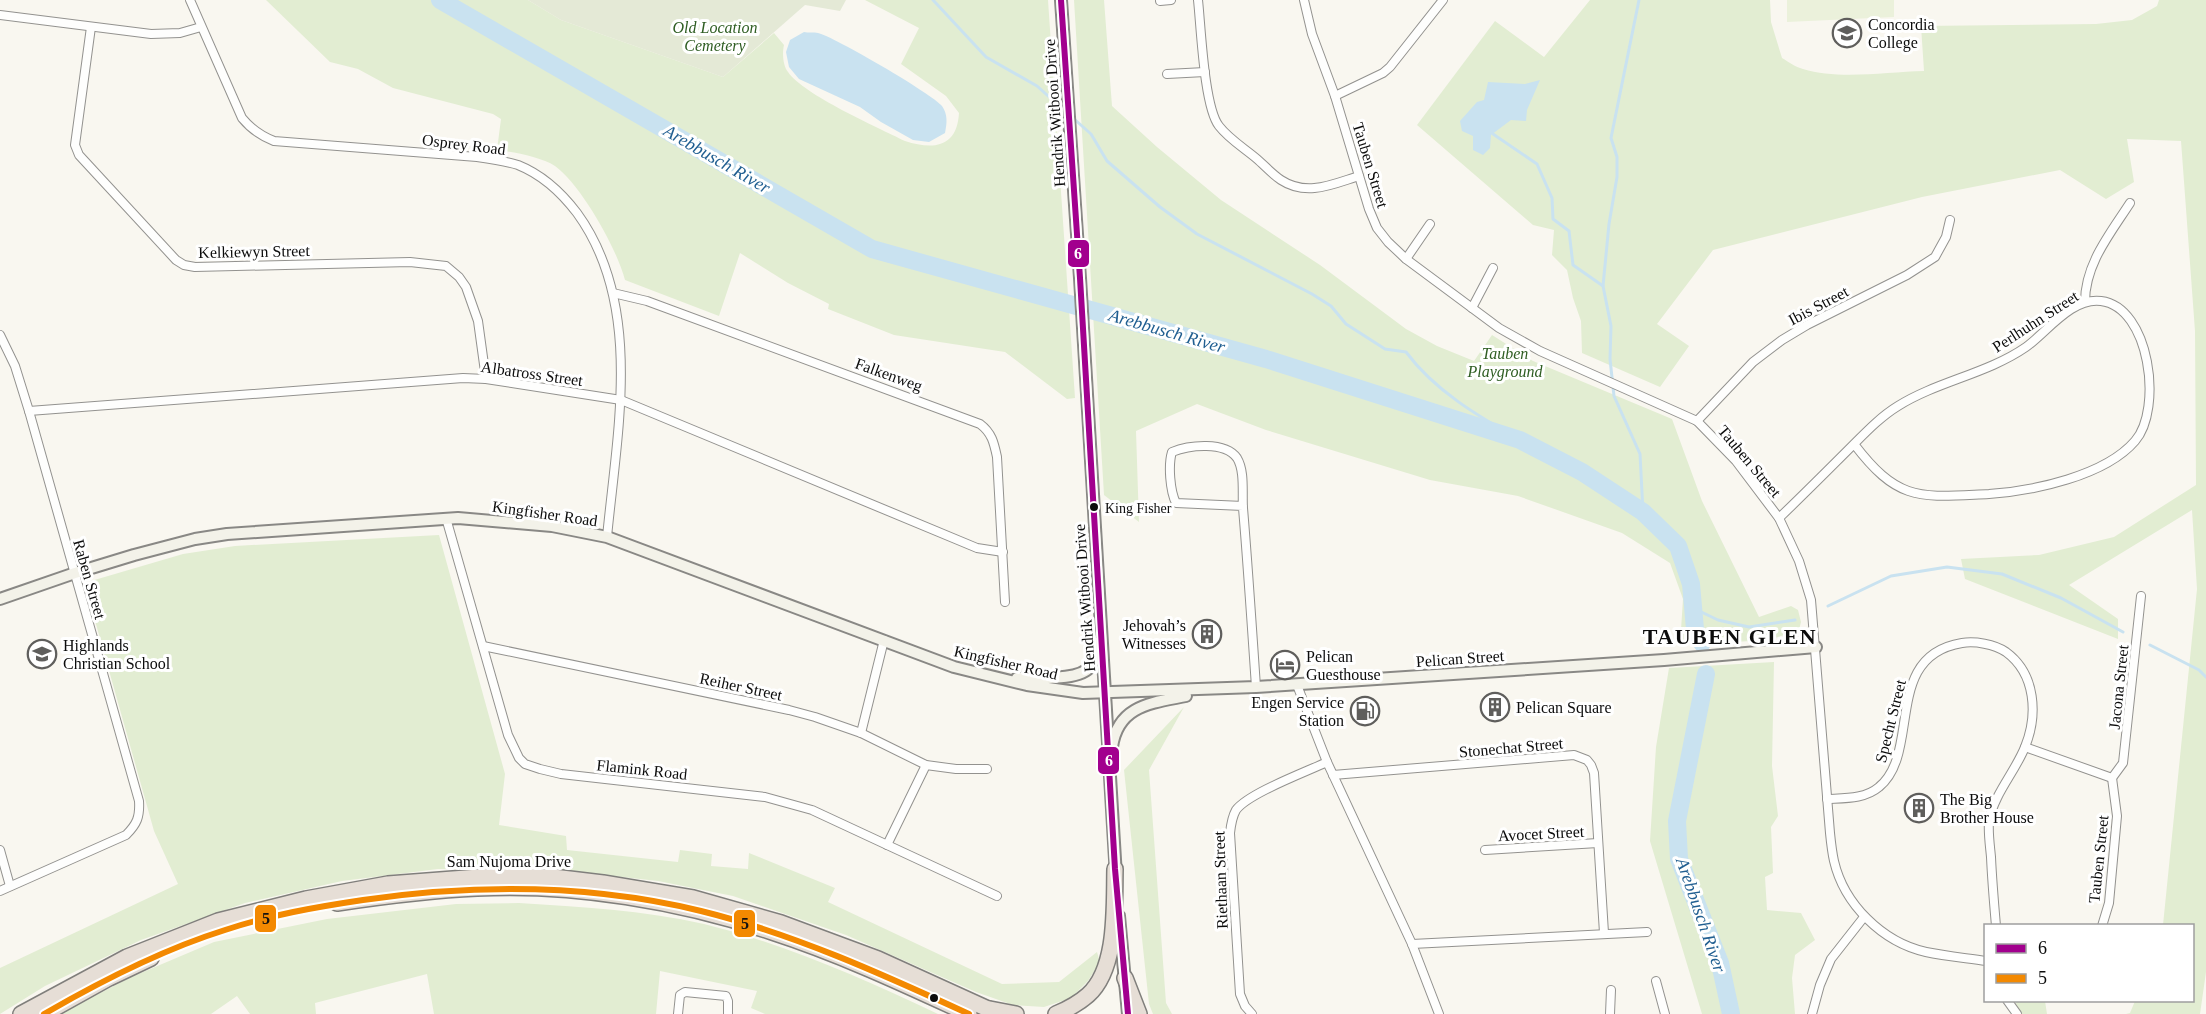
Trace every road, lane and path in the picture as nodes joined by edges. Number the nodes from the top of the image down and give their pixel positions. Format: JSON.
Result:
{"nodes":[{"id":1,"x":189,"y":0,"type":"edge"},
{"id":2,"x":1061,"y":0,"type":"edge"},
{"id":3,"x":1171,"y":0,"type":"edge"},
{"id":4,"x":1198,"y":0,"type":"edge"},
{"id":5,"x":1304,"y":0,"type":"edge"},
{"id":6,"x":1443,"y":0,"type":"edge"},
{"id":7,"x":1160,"y":1,"type":"edge"},
{"id":8,"x":0,"y":15,"type":"edge"},
{"id":9,"x":91,"y":27,"type":"junction"},
{"id":10,"x":201,"y":27,"type":"junction"},
{"id":11,"x":1205,"y":72,"type":"junction"},
{"id":12,"x":1167,"y":74,"type":"dead end"},
{"id":13,"x":1335,"y":96,"type":"junction"},
{"id":14,"x":1359,"y":176,"type":"junction"},
{"id":15,"x":2130,"y":203,"type":"dead end"},
{"id":16,"x":1950,"y":220,"type":"dead end"},
{"id":17,"x":1430,"y":224,"type":"dead end"},
{"id":18,"x":1406,"y":259,"type":"junction"},
{"id":19,"x":1493,"y":268,"type":"dead end"},
{"id":20,"x":613,"y":293,"type":"junction"},
{"id":21,"x":2085,"y":302,"type":"junction"},
{"id":22,"x":1472,"y":308,"type":"junction"},
{"id":23,"x":0,"y":334,"type":"edge"},
{"id":24,"x":486,"y":379,"type":"junction"},
{"id":25,"x":621,"y":400,"type":"junction"},
{"id":26,"x":29,"y":411,"type":"junction"},
{"id":27,"x":1697,"y":421,"type":"junction"},
{"id":28,"x":1854,"y":444,"type":"junction"},
{"id":29,"x":1243,"y":506,"type":"junction"},
{"id":30,"x":446,"y":518,"type":"junction"},
{"id":31,"x":1779,"y":518,"type":"junction"},
{"id":32,"x":607,"y":537,"type":"junction"},
{"id":33,"x":1003,"y":552,"type":"junction"},
{"id":34,"x":75,"y":573,"type":"junction"},
{"id":35,"x":2141,"y":596,"type":"dead end"},
{"id":36,"x":1098,"y":597,"type":"junction"},
{"id":37,"x":0,"y":599,"type":"edge"},
{"id":38,"x":1005,"y":602,"type":"dead end"},
{"id":39,"x":884,"y":640,"type":"junction"},
{"id":40,"x":483,"y":646,"type":"junction"},
{"id":41,"x":1816,"y":647,"type":"junction"},
{"id":42,"x":1002,"y":678,"type":"junction"},
{"id":43,"x":1297,"y":685,"type":"junction"},
{"id":44,"x":1256,"y":687,"type":"junction"},
{"id":45,"x":1212,"y":690,"type":"junction"},
{"id":46,"x":1105,"y":693,"type":"junction"},
{"id":47,"x":861,"y":733,"type":"junction"},
{"id":48,"x":2025,"y":747,"type":"junction"},
{"id":49,"x":1327,"y":762,"type":"junction"},
{"id":50,"x":1110,"y":764,"type":"junction"},
{"id":51,"x":926,"y":765,"type":"junction"},
{"id":52,"x":987,"y":769,"type":"dead end"},
{"id":53,"x":1333,"y":775,"type":"junction"},
{"id":54,"x":2112,"y":778,"type":"junction"},
{"id":55,"x":1827,"y":799,"type":"junction"},
{"id":56,"x":1598,"y":843,"type":"junction"},
{"id":57,"x":887,"y":845,"type":"junction"},
{"id":58,"x":0,"y":850,"type":"edge"},
{"id":59,"x":1485,"y":850,"type":"dead end"},
{"id":60,"x":1115,"y":869,"type":"junction"},
{"id":61,"x":10,"y":886,"type":"junction"},
{"id":62,"x":0,"y":891,"type":"edge"},
{"id":63,"x":997,"y":896,"type":"dead end"},
{"id":64,"x":1864,"y":917,"type":"junction"},
{"id":65,"x":1996,"y":924,"type":"edge"},
{"id":66,"x":2103,"y":924,"type":"edge"},
{"id":67,"x":1647,"y":932,"type":"dead end"},
{"id":68,"x":1604,"y":933,"type":"junction"},
{"id":69,"x":1412,"y":944,"type":"junction"},
{"id":70,"x":1984,"y":961,"type":"edge"},
{"id":71,"x":1125,"y":978,"type":"junction"},
{"id":72,"x":1656,"y":981,"type":"dead end"},
{"id":73,"x":1611,"y":990,"type":"dead end"},
{"id":74,"x":993,"y":1011,"type":"edge"},
{"id":75,"x":21,"y":1014,"type":"edge"},
{"id":76,"x":44,"y":1014,"type":"edge"},
{"id":77,"x":678,"y":1014,"type":"edge"},
{"id":78,"x":728,"y":1014,"type":"edge"},
{"id":79,"x":969,"y":1014,"type":"edge"},
{"id":80,"x":1016,"y":1014,"type":"edge"},
{"id":81,"x":1056,"y":1014,"type":"edge"},
{"id":82,"x":1128,"y":1014,"type":"edge"},
{"id":83,"x":1139,"y":1014,"type":"edge"},
{"id":84,"x":1252,"y":1014,"type":"edge"},
{"id":85,"x":1439,"y":1014,"type":"edge"},
{"id":86,"x":1610,"y":1014,"type":"edge"},
{"id":87,"x":1665,"y":1014,"type":"edge"},
{"id":88,"x":1812,"y":1014,"type":"edge"}],
"edges":[{"from":1,"to":10,"type":"street","name":"Osprey Road"},
{"from":2,"to":36,"type":"street","name":"Hendrik Witbooi Drive"},
{"from":3,"to":7,"type":"street"},
{"from":4,"to":11,"type":"street"},
{"from":5,"to":13,"type":"street","name":"Tauben Street"},
{"from":6,"to":13,"type":"street"},
{"from":8,"to":9,"type":"street"},
{"from":9,"to":10,"type":"street"},
{"from":9,"to":24,"type":"street","name":"Kelkiewyn Street"},
{"from":10,"to":20,"type":"street","name":"Osprey Road"},
{"from":11,"to":12,"type":"street"},
{"from":11,"to":14,"type":"street"},
{"from":13,"to":14,"type":"street","name":"Tauben Street"},
{"from":14,"to":18,"type":"street","name":"Tauben Street"},
{"from":15,"to":21,"type":"street"},
{"from":16,"to":27,"type":"street","name":"Ibis Street"},
{"from":17,"to":18,"type":"street"},
{"from":18,"to":22,"type":"street","name":"Tauben Street"},
{"from":19,"to":22,"type":"street"},
{"from":20,"to":25,"type":"street","name":"Osprey Road"},
{"from":20,"to":33,"type":"street","name":"Falkenweg"},
{"from":21,"to":28,"type":"street","name":"Perlhuhn Street"},
{"from":21,"to":28,"type":"street","name":"Perlhuhn Street"},
{"from":22,"to":27,"type":"street","name":"Tauben Street"},
{"from":23,"to":26,"type":"street","name":"Raben Street"},
{"from":24,"to":25,"type":"street","name":"Albatross Street"},
{"from":24,"to":26,"type":"street","name":"Albatross Street"},
{"from":25,"to":32,"type":"street","name":"Osprey Road"},
{"from":25,"to":33,"type":"street","name":"Albatross Street"},
{"from":26,"to":34,"type":"street","name":"Raben Street"},
{"from":27,"to":31,"type":"street","name":"Tauben Street"},
{"from":28,"to":31,"type":"street","name":"Perlhuhn Street"},
{"from":29,"to":29,"type":"street"},
{"from":29,"to":44,"type":"street"},
{"from":30,"to":32,"type":"street","name":"Kingfisher Road"},
{"from":30,"to":34,"type":"street","name":"Kingfisher Road"},
{"from":30,"to":40,"type":"street","name":"Flamink Road"},
{"from":31,"to":41,"type":"street","name":"Tauben Street"},
{"from":32,"to":39,"type":"street","name":"Kingfisher Road"},
{"from":33,"to":38,"type":"street","name":"Falkenweg"},
{"from":34,"to":37,"type":"street","name":"Kingfisher Road"},
{"from":34,"to":61,"type":"street","name":"Raben Street"},
{"from":35,"to":54,"type":"street","name":"Jacona Street"},
{"from":36,"to":42,"type":"street"},
{"from":36,"to":46,"type":"street","name":"Hendrik Witbooi Drive"},
{"from":39,"to":42,"type":"street","name":"Kingfisher Road"},
{"from":39,"to":47,"type":"street"},
{"from":40,"to":47,"type":"street","name":"Reiher Street"},
{"from":40,"to":57,"type":"street","name":"Flamink Road"},
{"from":41,"to":43,"type":"street","name":"Pelican Street"},
{"from":41,"to":55,"type":"street","name":"Tauben Street"},
{"from":42,"to":46,"type":"street","name":"Kingfisher Road"},
{"from":43,"to":44,"type":"street","name":"Pelican Street"},
{"from":43,"to":49,"type":"street"},
{"from":44,"to":45,"type":"street","name":"Pelican Street"},
{"from":45,"to":46,"type":"street","name":"Pelican Street"},
{"from":45,"to":50,"type":"street"},
{"from":46,"to":50,"type":"street","name":"Hendrik Witbooi Drive"},
{"from":47,"to":51,"type":"street","name":"Reiher Street"},
{"from":48,"to":54,"type":"street"},
{"from":48,"to":55,"type":"street","name":"Specht Street"},
{"from":48,"to":65,"type":"street","name":"Specht Street"},
{"from":49,"to":53,"type":"street"},
{"from":49,"to":84,"type":"street","name":"Riethaan Street"},
{"from":50,"to":60,"type":"street","name":"Hendrik Witbooi Drive"},
{"from":51,"to":52,"type":"street","name":"Reiher Street"},
{"from":51,"to":57,"type":"street"},
{"from":53,"to":56,"type":"street","name":"Stonechat Street"},
{"from":53,"to":69,"type":"street"},
{"from":54,"to":66,"type":"street","name":"Tauben Street"},
{"from":55,"to":64,"type":"street","name":"Tauben Street"},
{"from":56,"to":59,"type":"street","name":"Avocet Street"},
{"from":56,"to":68,"type":"street","name":"Stonechat Street"},
{"from":57,"to":63,"type":"street","name":"Flamink Road"},
{"from":58,"to":61,"type":"street"},
{"from":60,"to":71,"type":"street","name":"Hendrik Witbooi Drive"},
{"from":60,"to":81,"type":"highway"},
{"from":61,"to":62,"type":"street","name":"Raben Street"},
{"from":64,"to":70,"type":"street","name":"Tauben Street"},
{"from":64,"to":88,"type":"street"},
{"from":67,"to":68,"type":"street"},
{"from":68,"to":69,"type":"street"},
{"from":69,"to":85,"type":"street"},
{"from":71,"to":82,"type":"street","name":"Hendrik Witbooi Drive"},
{"from":71,"to":83,"type":"highway"},
{"from":72,"to":87,"type":"street"},
{"from":73,"to":86,"type":"street"},
{"from":74,"to":75,"type":"highway","name":"Sam Nujoma Drive"},
{"from":74,"to":80,"type":"highway","name":"Sam Nujoma Drive"},
{"from":76,"to":79,"type":"highway","name":"Sam Nujoma Drive"},
{"from":77,"to":78,"type":"street"}]}
